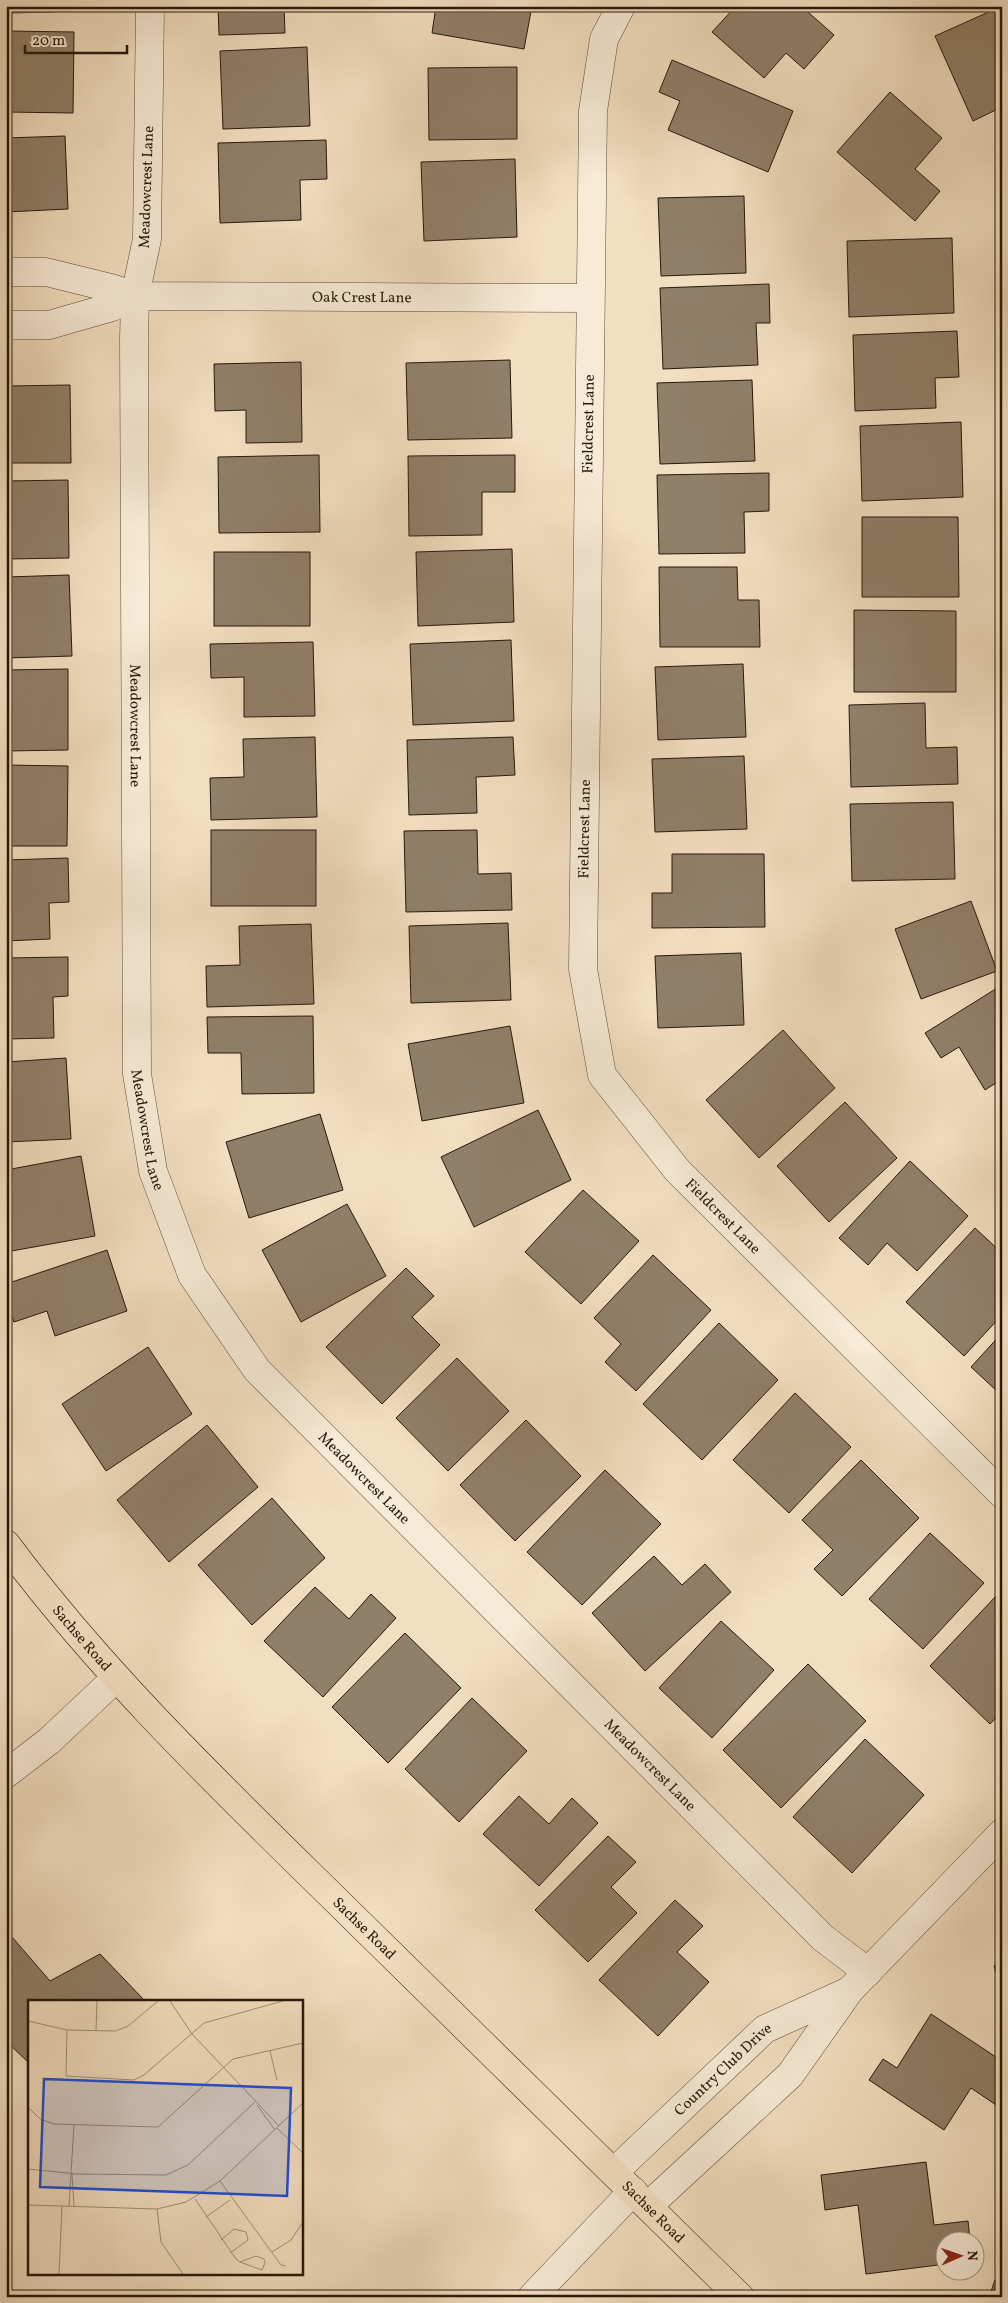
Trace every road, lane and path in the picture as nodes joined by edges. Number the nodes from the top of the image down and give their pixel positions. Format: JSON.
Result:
{"nodes":[{"id":1,"x":150,"y":6,"type":"edge"},
{"id":2,"x":621,"y":6,"type":"edge"},
{"id":3,"x":6,"y":272,"type":"edge"},
{"id":4,"x":135,"y":296,"type":"junction"},
{"id":5,"x":589,"y":298,"type":"junction"},
{"id":6,"x":6,"y":325,"type":"edge"},
{"id":7,"x":1002,"y":1494,"type":"edge"},
{"id":8,"x":6,"y":1544,"type":"edge"},
{"id":9,"x":116,"y":1678,"type":"junction"},
{"id":10,"x":6,"y":1774,"type":"edge"},
{"id":11,"x":1002,"y":1833,"type":"edge"},
{"id":12,"x":859,"y":1981,"type":"junction"},
{"id":13,"x":614,"y":2172,"type":"junction"},
{"id":14,"x":640,"y":2198,"type":"junction"},
{"id":15,"x":532,"y":2297,"type":"edge"},
{"id":16,"x":740,"y":2297,"type":"edge"}],
"edges":[{"from":1,"to":4,"type":"street","name":"Meadowcrest Lane"},
{"from":2,"to":5,"type":"street","name":"Fieldcrest Lane"},
{"from":3,"to":4,"type":"street","name":"Oak Crest Lane"},
{"from":4,"to":5,"type":"street","name":"Oak Crest Lane"},
{"from":4,"to":6,"type":"street","name":"Oak Crest Lane"},
{"from":4,"to":12,"type":"street","name":"Meadowcrest Lane"},
{"from":5,"to":7,"type":"street","name":"Fieldcrest Lane"},
{"from":8,"to":9,"type":"main road","name":"Sachse Road"},
{"from":9,"to":10,"type":"street"},
{"from":9,"to":13,"type":"main road","name":"Sachse Road"},
{"from":11,"to":12,"type":"street","name":"Country Club Drive"},
{"from":12,"to":13,"type":"street","name":"Country Club Drive"},
{"from":12,"to":14,"type":"street","name":"Country Club Drive"},
{"from":13,"to":14,"type":"main road","name":"Sachse Road"},
{"from":14,"to":15,"type":"street","name":"Country Club Drive"},
{"from":14,"to":16,"type":"main road","name":"Sachse Road"}]}
